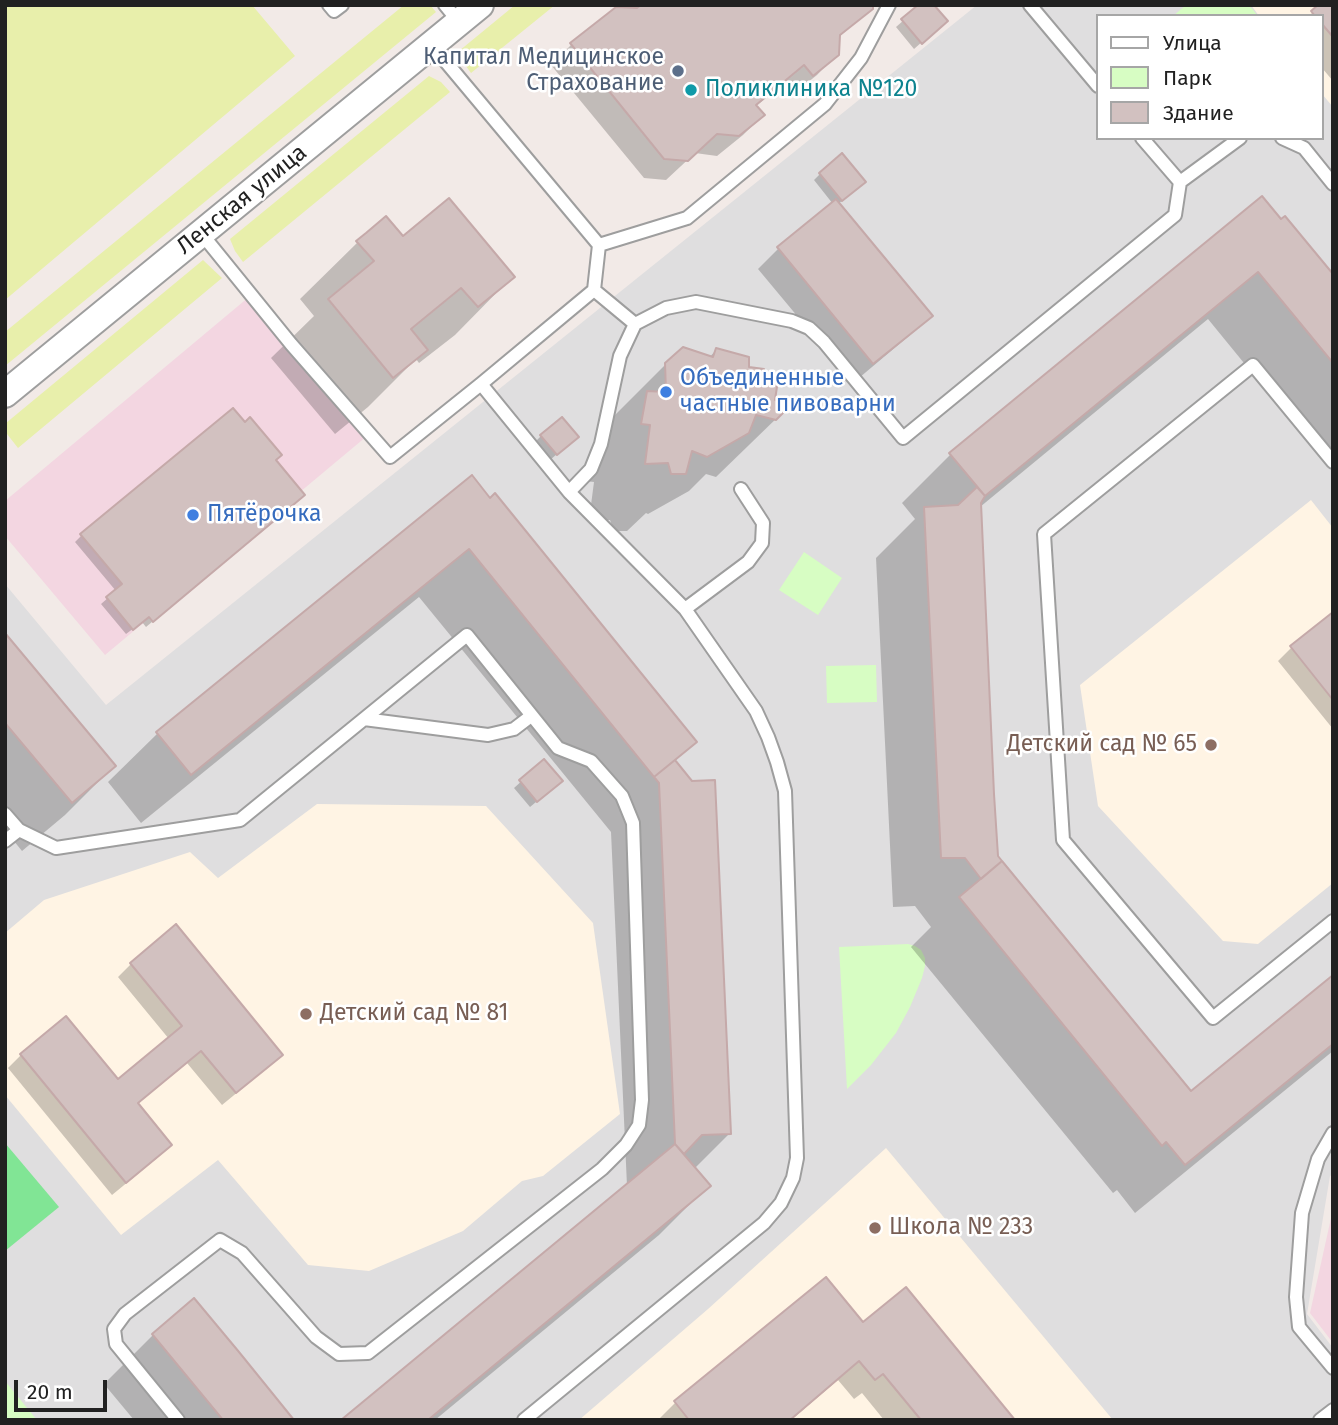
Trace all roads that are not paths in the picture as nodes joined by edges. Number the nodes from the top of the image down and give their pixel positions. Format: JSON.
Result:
{"nodes":[{"id":1,"x":329,"y":5,"type":"edge"},
{"id":2,"x":342,"y":5,"type":"edge"},
{"id":3,"x":480,"y":5,"type":"edge"},
{"id":4,"x":889,"y":5,"type":"edge"},
{"id":5,"x":1036,"y":7,"type":"edge"},
{"id":6,"x":452,"y":14,"type":"edge"},
{"id":7,"x":431,"y":44,"type":"junction"},
{"id":8,"x":1096,"y":83,"type":"edge"},
{"id":9,"x":1144,"y":140,"type":"edge"},
{"id":10,"x":1237,"y":140,"type":"edge"},
{"id":11,"x":1286,"y":140,"type":"edge"},
{"id":12,"x":1180,"y":182,"type":"junction"},
{"id":13,"x":1333,"y":184,"type":"edge"},
{"id":14,"x":201,"y":233,"type":"junction"},
{"id":15,"x":599,"y":245,"type":"junction"},
{"id":16,"x":594,"y":290,"type":"junction"},
{"id":17,"x":635,"y":324,"type":"junction"},
{"id":18,"x":481,"y":384,"type":"junction"},
{"id":19,"x":5,"y":394,"type":"edge"},
{"id":20,"x":1333,"y":461,"type":"edge"},
{"id":21,"x":741,"y":489,"type":"dead end"},
{"id":22,"x":569,"y":492,"type":"junction"},
{"id":23,"x":685,"y":609,"type":"junction"},
{"id":24,"x":531,"y":716,"type":"junction"},
{"id":25,"x":364,"y":719,"type":"junction"},
{"id":26,"x":5,"y":814,"type":"edge"},
{"id":27,"x":19,"y":830,"type":"junction"},
{"id":28,"x":5,"y":841,"type":"edge"},
{"id":29,"x":1333,"y":921,"type":"edge"},
{"id":30,"x":1333,"y":1133,"type":"edge"},
{"id":31,"x":1333,"y":1368,"type":"edge"},
{"id":32,"x":1333,"y":1410,"type":"edge"},
{"id":33,"x":178,"y":1420,"type":"edge"},
{"id":34,"x":524,"y":1420,"type":"edge"},
{"id":35,"x":1320,"y":1420,"type":"edge"}],
"edges":[{"from":1,"to":2,"type":"lane"},
{"from":3,"to":6,"type":"street","name":"Ленская улица"},
{"from":4,"to":15,"type":"lane"},
{"from":5,"to":8,"type":"lane"},
{"from":6,"to":7,"type":"street","name":"Ленская улица"},
{"from":7,"to":14,"type":"street","name":"Ленская улица"},
{"from":7,"to":15,"type":"lane"},
{"from":9,"to":12,"type":"lane"},
{"from":10,"to":12,"type":"lane"},
{"from":11,"to":13,"type":"lane"},
{"from":12,"to":17,"type":"lane"},
{"from":14,"to":18,"type":"lane"},
{"from":14,"to":19,"type":"street","name":"Ленская улица"},
{"from":15,"to":16,"type":"lane"},
{"from":16,"to":17,"type":"lane"},
{"from":16,"to":18,"type":"lane"},
{"from":17,"to":22,"type":"lane"},
{"from":18,"to":22,"type":"lane"},
{"from":20,"to":29,"type":"lane"},
{"from":21,"to":23,"type":"lane"},
{"from":22,"to":23,"type":"lane"},
{"from":23,"to":34,"type":"lane"},
{"from":24,"to":25,"type":"lane"},
{"from":24,"to":25,"type":"lane"},
{"from":24,"to":33,"type":"lane"},
{"from":25,"to":27,"type":"lane"},
{"from":26,"to":27,"type":"lane"},
{"from":27,"to":28,"type":"lane"},
{"from":30,"to":31,"type":"lane"},
{"from":32,"to":35,"type":"lane"}]}
